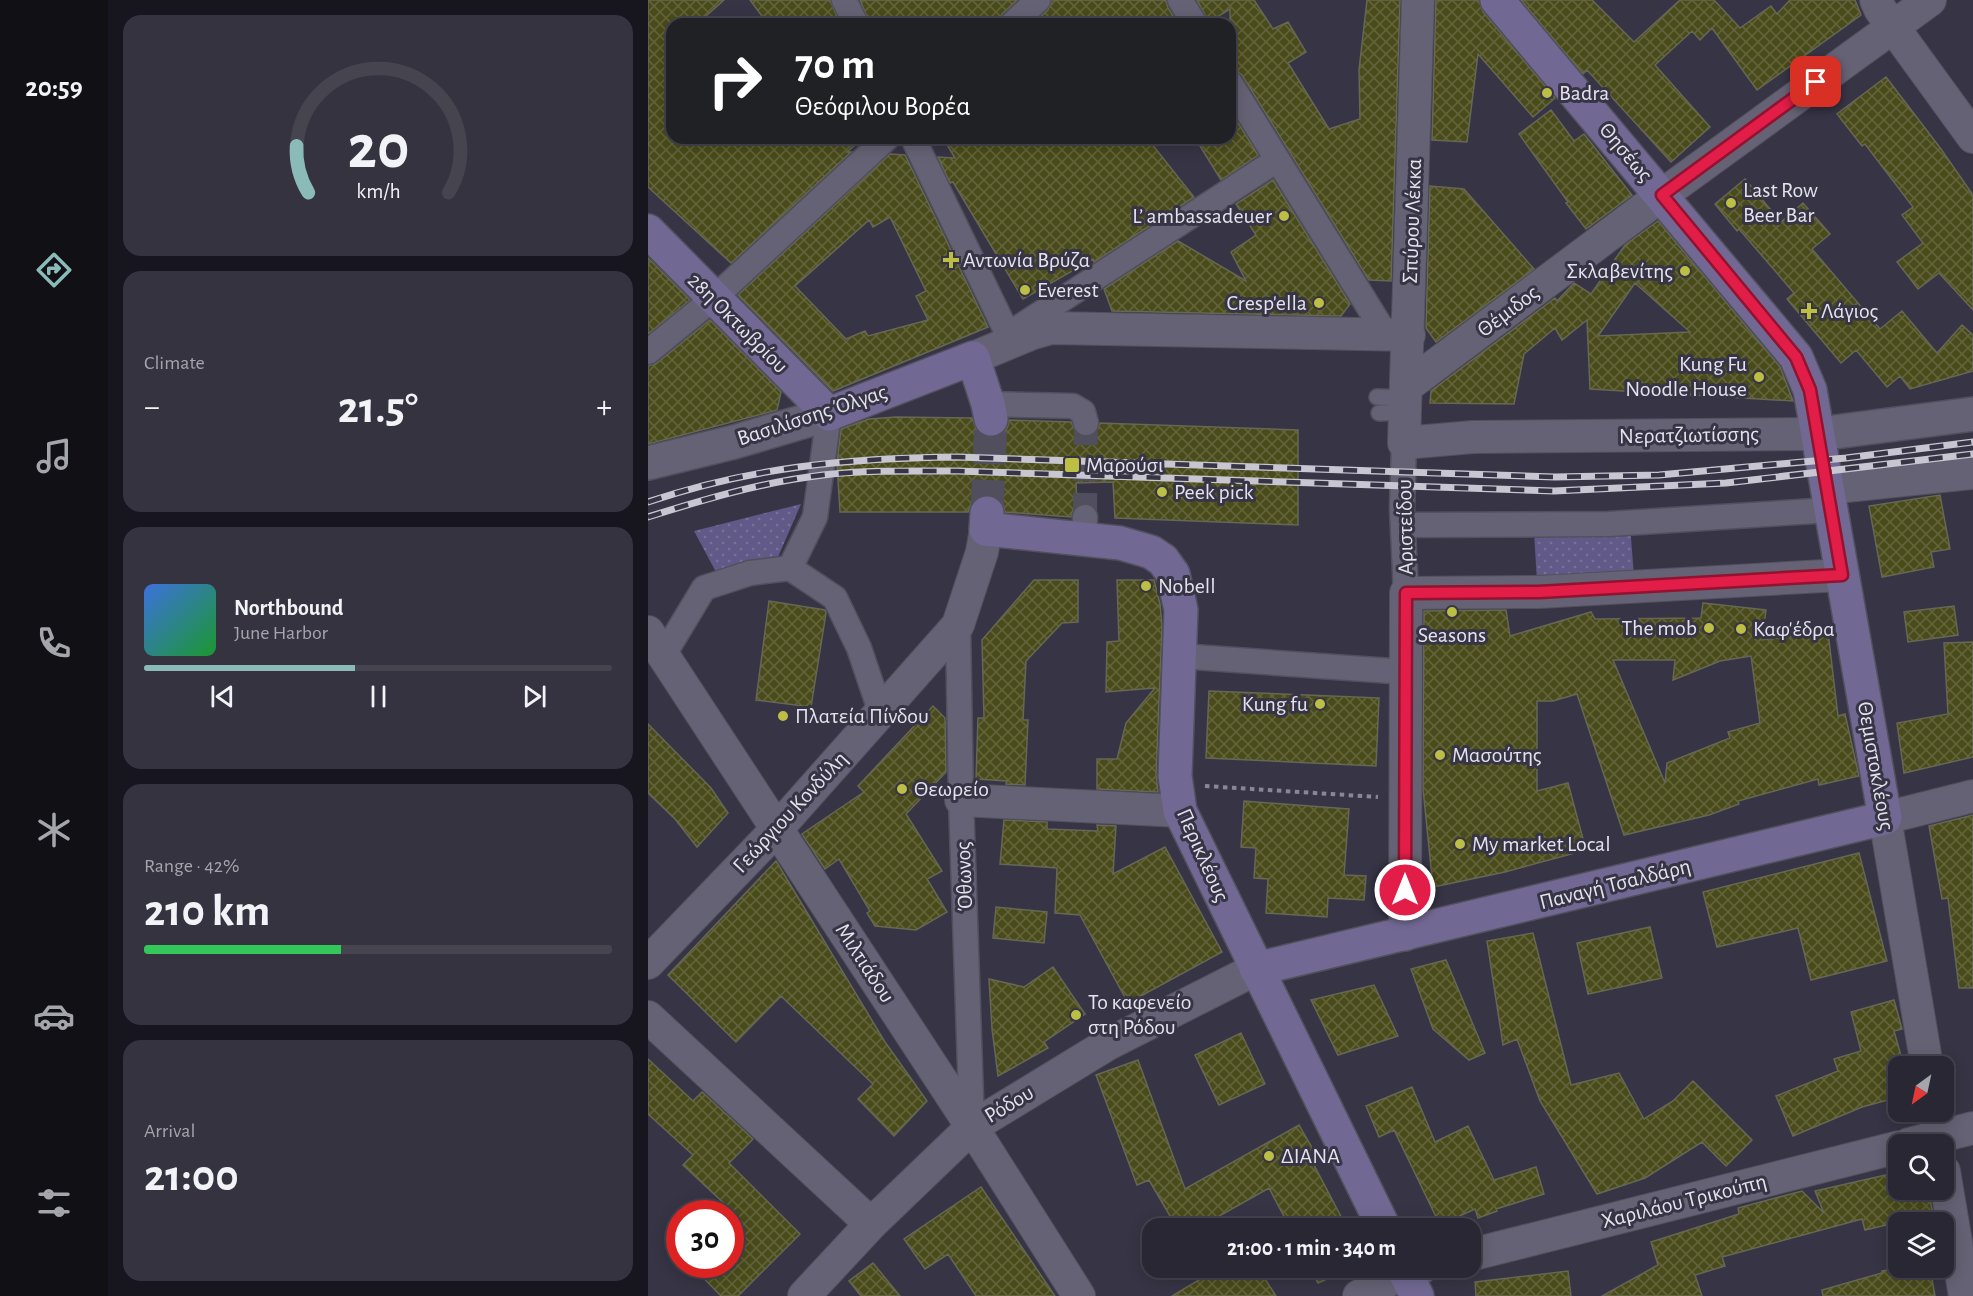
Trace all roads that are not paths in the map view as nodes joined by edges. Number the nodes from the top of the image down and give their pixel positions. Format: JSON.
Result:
{"nodes":[{"id":1,"x":844,"y":0,"type":"edge"},
{"id":2,"x":1038,"y":0,"type":"edge"},
{"id":3,"x":1180,"y":0,"type":"edge"},
{"id":4,"x":1418,"y":0,"type":"edge"},
{"id":5,"x":1497,"y":0,"type":"edge"},
{"id":6,"x":1930,"y":0,"type":"edge"},
{"id":7,"x":1884,"y":13,"type":"edge"},
{"id":8,"x":853,"y":18,"type":"edge"},
{"id":9,"x":1018,"y":18,"type":"edge"},
{"id":10,"x":1191,"y":18,"type":"edge"},
{"id":11,"x":1236,"y":92,"type":"edge"},
{"id":12,"x":1973,"y":137,"type":"edge"},
{"id":13,"x":881,"y":144,"type":"edge"},
{"id":14,"x":916,"y":144,"type":"edge"},
{"id":15,"x":1277,"y":160,"type":"junction"},
{"id":16,"x":1662,"y":195,"type":"junction"},
{"id":17,"x":648,"y":231,"type":"edge"},
{"id":18,"x":714,"y":298,"type":"junction"},
{"id":19,"x":1397,"y":335,"type":"junction"},
{"id":20,"x":1010,"y":338,"type":"junction"},
{"id":21,"x":648,"y":352,"type":"edge"},
{"id":22,"x":973,"y":357,"type":"junction"},
{"id":23,"x":1396,"y":408,"type":"junction"},
{"id":24,"x":989,"y":412,"type":"joint"},
{"id":25,"x":829,"y":414,"type":"junction"},
{"id":26,"x":1973,"y":414,"type":"edge"},
{"id":27,"x":1086,"y":423,"type":"dead end"},
{"id":28,"x":1819,"y":434,"type":"junction"},
{"id":29,"x":648,"y":463,"type":"edge"},
{"id":30,"x":1973,"y":473,"type":"edge"},
{"id":31,"x":1827,"y":488,"type":"junction"},
{"id":32,"x":986,"y":521,"type":"joint"},
{"id":33,"x":1402,"y":525,"type":"junction"},
{"id":34,"x":790,"y":568,"type":"junction"},
{"id":35,"x":1842,"y":575,"type":"junction"},
{"id":36,"x":1406,"y":593,"type":"junction"},
{"id":37,"x":958,"y":625,"type":"junction"},
{"id":38,"x":656,"y":644,"type":"edge"},
{"id":39,"x":1179,"y":656,"type":"junction"},
{"id":40,"x":1406,"y":672,"type":"junction"},
{"id":41,"x":881,"y":713,"type":"junction"},
{"id":42,"x":1973,"y":796,"type":"edge"},
{"id":43,"x":961,"y":800,"type":"junction"},
{"id":44,"x":1180,"y":811,"type":"junction"},
{"id":45,"x":1885,"y":818,"type":"junction"},
{"id":46,"x":777,"y":828,"type":"junction"},
{"id":47,"x":1405,"y":935,"type":"junction"},
{"id":48,"x":648,"y":963,"type":"edge"},
{"id":49,"x":1256,"y":969,"type":"junction"},
{"id":50,"x":648,"y":1017,"type":"edge"},
{"id":51,"x":1925,"y":1056,"type":"edge"},
{"id":52,"x":972,"y":1127,"type":"junction"},
{"id":53,"x":1973,"y":1128,"type":"edge"},
{"id":54,"x":1930,"y":1134,"type":"edge"},
{"id":55,"x":1888,"y":1150,"type":"edge"},
{"id":56,"x":1949,"y":1200,"type":"edge"},
{"id":57,"x":1379,"y":1218,"type":"edge"},
{"id":58,"x":871,"y":1224,"type":"junction"},
{"id":59,"x":1481,"y":1252,"type":"edge"},
{"id":60,"x":1406,"y":1278,"type":"edge"},
{"id":61,"x":804,"y":1296,"type":"edge"},
{"id":62,"x":1079,"y":1296,"type":"edge"},
{"id":63,"x":1359,"y":1296,"type":"edge"},
{"id":64,"x":1965,"y":1296,"type":"edge"}],
"edges":[{"from":1,"to":8,"type":"street"},
{"from":2,"to":9,"type":"street"},
{"from":3,"to":10,"type":"street"},
{"from":4,"to":19,"type":"street","name":"Σπύρου Λέκκα"},
{"from":5,"to":16,"type":"main road","name":"Θησέως"},
{"from":6,"to":7,"type":"street","name":"Θέμιδος"},
{"from":7,"to":12,"type":"street"},
{"from":7,"to":16,"type":"street","name":"Θέμιδος"},
{"from":11,"to":15,"type":"street"},
{"from":13,"to":18,"type":"street"},
{"from":14,"to":20,"type":"street"},
{"from":15,"to":19,"type":"street"},
{"from":15,"to":20,"type":"street"},
{"from":16,"to":23,"type":"street","name":"Θέμιδος"},
{"from":16,"to":28,"type":"main road","name":"Θησέως"},
{"from":17,"to":18,"type":"main road","name":"28η Οκτωβρίου"},
{"from":18,"to":21,"type":"street"},
{"from":18,"to":25,"type":"main road","name":"28η Οκτωβρίου"},
{"from":19,"to":20,"type":"street"},
{"from":19,"to":23,"type":"street","name":"Σπύρου Λέκκα"},
{"from":20,"to":22,"type":"street"},
{"from":22,"to":24,"type":"main road"},
{"from":22,"to":25,"type":"main road","name":"Βασιλίσσης Όλγας"},
{"from":23,"to":28,"type":"street","name":"Νερατζιωτίσσης"},
{"from":23,"to":33,"type":"street","name":"Αριστείδου"},
{"from":24,"to":27,"type":"street"},
{"from":25,"to":29,"type":"street","name":"Βασιλίσσης Όλγας"},
{"from":25,"to":34,"type":"street"},
{"from":26,"to":28,"type":"street","name":"Νερατζιωτίσσης"},
{"from":28,"to":31,"type":"main road","name":"Θησέως"},
{"from":30,"to":31,"type":"street"},
{"from":31,"to":33,"type":"street"},
{"from":31,"to":35,"type":"main road","name":"Θεμιστοκλέους"},
{"from":32,"to":37,"type":"street","name":"Γεώργιου Κονδύλη"},
{"from":32,"to":39,"type":"main road","name":"Περικλέους"},
{"from":33,"to":36,"type":"street","name":"Αριστείδου"},
{"from":34,"to":38,"type":"street"},
{"from":34,"to":41,"type":"street"},
{"from":35,"to":36,"type":"street"},
{"from":35,"to":45,"type":"main road","name":"Θεμιστοκλέους"},
{"from":36,"to":40,"type":"street","name":"Αριστείδου"},
{"from":37,"to":41,"type":"street","name":"Γεώργιου Κονδύλη"},
{"from":37,"to":43,"type":"street","name":"Όθωνος"},
{"from":38,"to":46,"type":"street","name":"Μιλτιάδου"},
{"from":39,"to":40,"type":"street"},
{"from":39,"to":44,"type":"main road","name":"Περικλέους"},
{"from":40,"to":47,"type":"street","name":"Αριστείδου"},
{"from":41,"to":46,"type":"street","name":"Γεώργιου Κονδύλη"},
{"from":42,"to":45,"type":"street","name":"Παναγή Τσαλδάρη"},
{"from":43,"to":44,"type":"street"},
{"from":43,"to":52,"type":"street","name":"Όθωνος"},
{"from":44,"to":49,"type":"main road","name":"Περικλέους"},
{"from":45,"to":47,"type":"main road","name":"Παναγή Τσαλδάρη"},
{"from":45,"to":51,"type":"street","name":"Θεμιστοκλέους"},
{"from":46,"to":48,"type":"street","name":"Γεώργιου Κονδύλη"},
{"from":46,"to":52,"type":"street","name":"Μιλτιάδου"},
{"from":47,"to":49,"type":"main road","name":"Παναγή Τσαλδάρη"},
{"from":49,"to":52,"type":"street","name":"Ρόδου"},
{"from":49,"to":57,"type":"main road","name":"Περικλέους"},
{"from":50,"to":58,"type":"street"},
{"from":52,"to":58,"type":"street","name":"Ρόδου"},
{"from":52,"to":62,"type":"street","name":"Μιλτιάδου"},
{"from":53,"to":54,"type":"street"},
{"from":55,"to":59,"type":"street","name":"Χαριλάου Τρικούπη"},
{"from":56,"to":64,"type":"street"},
{"from":58,"to":61,"type":"street","name":"Ρόδου"},
{"from":60,"to":63,"type":"street"}]}
